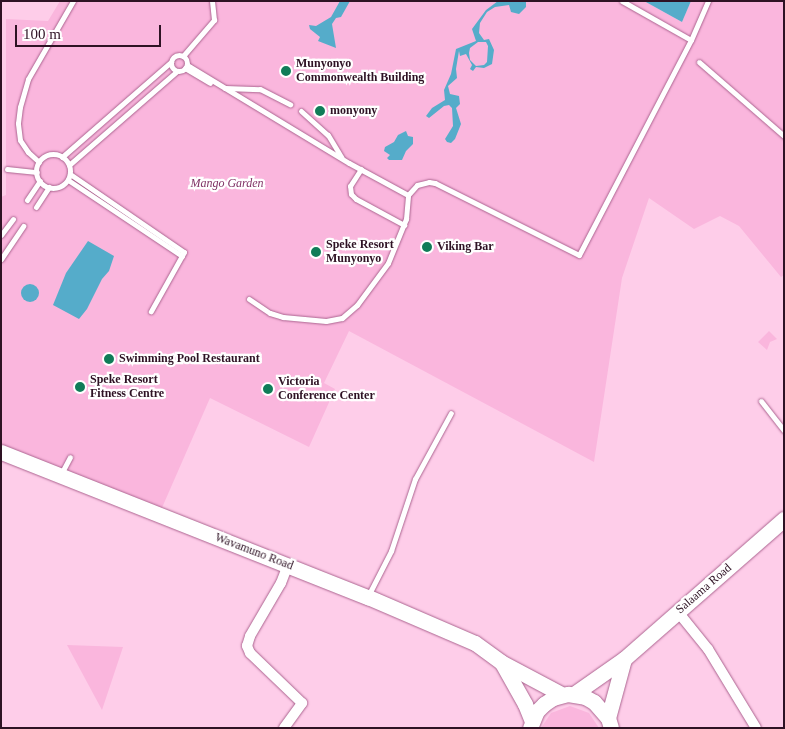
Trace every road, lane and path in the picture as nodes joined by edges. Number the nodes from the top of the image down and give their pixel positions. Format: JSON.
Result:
{"nodes":[{"id":1,"x":73,"y":1,"type":"edge"},
{"id":2,"x":212,"y":1,"type":"edge"},
{"id":3,"x":622,"y":1,"type":"edge"},
{"id":4,"x":708,"y":1,"type":"edge"},
{"id":5,"x":691,"y":40,"type":"junction"},
{"id":6,"x":183,"y":56,"type":"junction"},
{"id":7,"x":171,"y":62,"type":"junction"},
{"id":8,"x":699,"y":62,"type":"dead end"},
{"id":9,"x":186,"y":66,"type":"junction"},
{"id":10,"x":177,"y":70,"type":"junction"},
{"id":11,"x":224,"y":88,"type":"junction"},
{"id":12,"x":290,"y":104,"type":"dead end"},
{"id":13,"x":301,"y":111,"type":"dead end"},
{"id":14,"x":784,"y":136,"type":"edge"},
{"id":15,"x":62,"y":157,"type":"junction"},
{"id":16,"x":342,"y":158,"type":"junction"},
{"id":17,"x":39,"y":162,"type":"junction"},
{"id":18,"x":349,"y":163,"type":"junction"},
{"id":19,"x":69,"y":165,"type":"junction"},
{"id":20,"x":7,"y":169,"type":"dead end"},
{"id":21,"x":361,"y":169,"type":"junction"},
{"id":22,"x":37,"y":172,"type":"junction"},
{"id":23,"x":69,"y":177,"type":"junction"},
{"id":24,"x":40,"y":180,"type":"junction"},
{"id":25,"x":49,"y":187,"type":"junction"},
{"id":26,"x":408,"y":195,"type":"junction"},
{"id":27,"x":27,"y":200,"type":"dead end"},
{"id":28,"x":36,"y":207,"type":"dead end"},
{"id":29,"x":13,"y":219,"type":"dead end"},
{"id":30,"x":404,"y":225,"type":"junction"},
{"id":31,"x":23,"y":226,"type":"dead end"},
{"id":32,"x":1,"y":235,"type":"edge"},
{"id":33,"x":1,"y":259,"type":"edge"},
{"id":34,"x":249,"y":299,"type":"dead end"},
{"id":35,"x":151,"y":310,"type":"dead end"},
{"id":36,"x":761,"y":401,"type":"dead end"},
{"id":37,"x":450,"y":413,"type":"dead end"},
{"id":38,"x":784,"y":430,"type":"edge"},
{"id":39,"x":1,"y":452,"type":"edge"},
{"id":40,"x":70,"y":457,"type":"dead end"},
{"id":41,"x":60,"y":476,"type":"junction"},
{"id":42,"x":784,"y":519,"type":"edge"},
{"id":43,"x":288,"y":565,"type":"junction"},
{"id":44,"x":368,"y":597,"type":"junction"},
{"id":45,"x":678,"y":612,"type":"junction"},
{"id":46,"x":624,"y":659,"type":"junction"},
{"id":47,"x":501,"y":662,"type":"junction"},
{"id":48,"x":568,"y":695,"type":"junction"},
{"id":49,"x":609,"y":723,"type":"edge"},
{"id":50,"x":531,"y":724,"type":"edge"},
{"id":51,"x":284,"y":728,"type":"edge"},
{"id":52,"x":756,"y":728,"type":"edge"}],
"edges":[{"from":1,"to":17,"type":"lane"},
{"from":2,"to":6,"type":"lane"},
{"from":3,"to":5,"type":"lane"},
{"from":4,"to":5,"type":"lane"},
{"from":5,"to":26,"type":"lane"},
{"from":6,"to":7,"type":"lane"},
{"from":6,"to":9,"type":"lane"},
{"from":7,"to":10,"type":"lane"},
{"from":7,"to":15,"type":"lane"},
{"from":8,"to":14,"type":"lane"},
{"from":9,"to":10,"type":"lane"},
{"from":9,"to":11,"type":"lane"},
{"from":9,"to":18,"type":"lane"},
{"from":10,"to":19,"type":"lane"},
{"from":11,"to":12,"type":"lane"},
{"from":11,"to":16,"type":"lane"},
{"from":13,"to":16,"type":"lane"},
{"from":15,"to":17,"type":"lane"},
{"from":15,"to":19,"type":"lane"},
{"from":16,"to":18,"type":"lane"},
{"from":17,"to":22,"type":"lane"},
{"from":18,"to":21,"type":"lane"},
{"from":19,"to":23,"type":"lane"},
{"from":20,"to":22,"type":"lane"},
{"from":21,"to":26,"type":"lane"},
{"from":21,"to":30,"type":"lane"},
{"from":22,"to":24,"type":"lane"},
{"from":23,"to":25,"type":"lane"},
{"from":23,"to":35,"type":"lane"},
{"from":24,"to":25,"type":"lane"},
{"from":24,"to":27,"type":"lane"},
{"from":25,"to":28,"type":"lane"},
{"from":26,"to":30,"type":"lane"},
{"from":29,"to":32,"type":"lane"},
{"from":30,"to":34,"type":"lane"},
{"from":31,"to":33,"type":"lane"},
{"from":36,"to":38,"type":"lane"},
{"from":37,"to":44,"type":"lane"},
{"from":39,"to":41,"type":"main road","name":"Wavamuno Road"},
{"from":40,"to":41,"type":"lane"},
{"from":41,"to":43,"type":"main road","name":"Wavamuno Road"},
{"from":42,"to":45,"type":"main road","name":"Salaama Road"},
{"from":43,"to":44,"type":"main road","name":"Wavamuno Road"},
{"from":43,"to":51,"type":"street"},
{"from":44,"to":47,"type":"main road","name":"Wavamuno Road"},
{"from":45,"to":46,"type":"main road","name":"Salaama Road"},
{"from":45,"to":52,"type":"street"},
{"from":46,"to":48,"type":"main road","name":"Salaama Road"},
{"from":46,"to":49,"type":"main road"},
{"from":47,"to":48,"type":"main road","name":"Wavamuno Road"},
{"from":47,"to":50,"type":"main road","name":"Wavamuno Road"},
{"from":48,"to":49,"type":"main road","name":"Wavamuno Road"},
{"from":48,"to":50,"type":"main road","name":"Salaama Road"}]}
